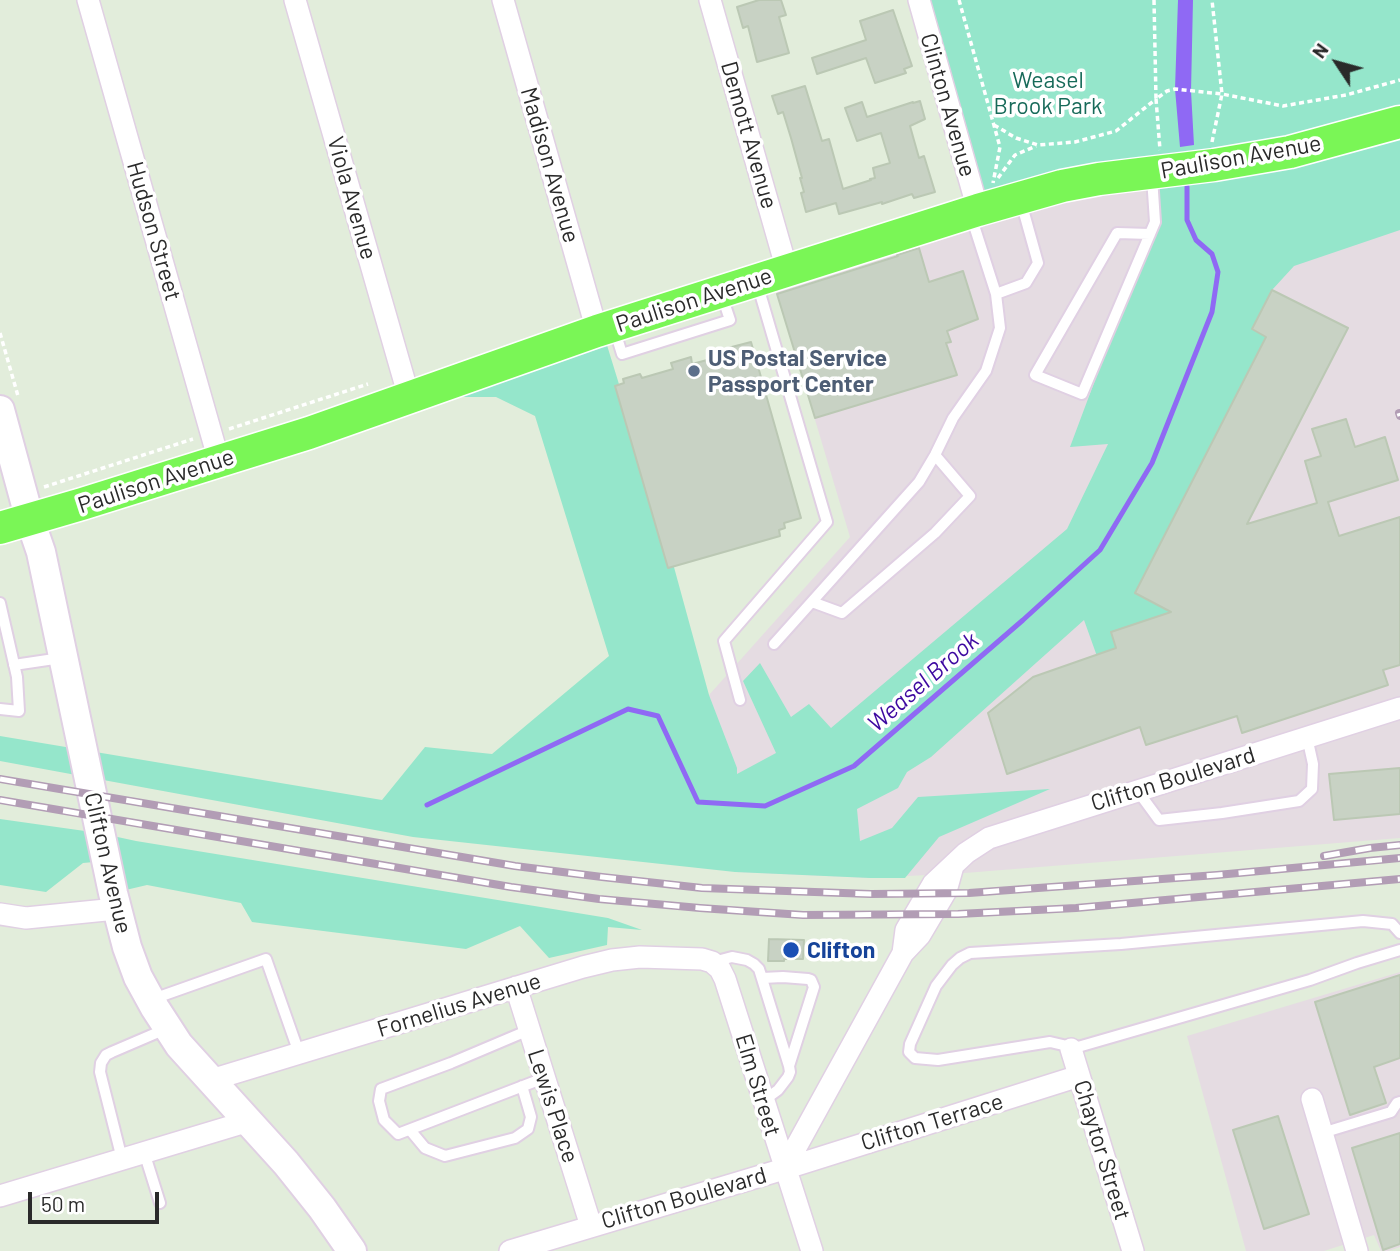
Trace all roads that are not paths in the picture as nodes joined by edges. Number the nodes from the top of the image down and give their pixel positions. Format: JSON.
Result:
{"nodes":[{"id":1,"x":88,"y":0,"type":"edge"},
{"id":2,"x":295,"y":0,"type":"edge"},
{"id":3,"x":503,"y":0,"type":"edge"},
{"id":4,"x":710,"y":0,"type":"edge"},
{"id":5,"x":919,"y":0,"type":"edge"},
{"id":6,"x":1400,"y":122,"type":"edge"},
{"id":7,"x":1156,"y":162,"type":"junction"},
{"id":8,"x":1012,"y":191,"type":"junction"},
{"id":9,"x":974,"y":211,"type":"junction"},
{"id":10,"x":1150,"y":234,"type":"junction"},
{"id":11,"x":787,"y":270,"type":"junction"},
{"id":12,"x":756,"y":280,"type":"junction"},
{"id":13,"x":996,"y":294,"type":"junction"},
{"id":14,"x":605,"y":328,"type":"junction"},
{"id":15,"x":409,"y":397,"type":"junction"},
{"id":16,"x":9,"y":404,"type":"edge"},
{"id":17,"x":935,"y":455,"type":"junction"},
{"id":18,"x":219,"y":461,"type":"junction"},
{"id":19,"x":15,"y":524,"type":"edge"},
{"id":20,"x":812,"y":602,"type":"junction"},
{"id":21,"x":0,"y":603,"type":"edge"},
{"id":22,"x":774,"y":644,"type":"dead end"},
{"id":23,"x":64,"y":658,"type":"junction"},
{"id":24,"x":14,"y":665,"type":"junction"},
{"id":25,"x":740,"y":700,"type":"dead end"},
{"id":26,"x":1400,"y":708,"type":"edge"},
{"id":27,"x":0,"y":709,"type":"edge"},
{"id":28,"x":1307,"y":737,"type":"junction"},
{"id":29,"x":1137,"y":790,"type":"junction"},
{"id":30,"x":116,"y":909,"type":"junction"},
{"id":31,"x":0,"y":914,"type":"edge"},
{"id":32,"x":1400,"y":933,"type":"edge"},
{"id":33,"x":1400,"y":950,"type":"edge"},
{"id":34,"x":712,"y":962,"type":"junction"},
{"id":35,"x":762,"y":978,"type":"junction"},
{"id":36,"x":516,"y":987,"type":"junction"},
{"id":37,"x":150,"y":1000,"type":"junction"},
{"id":38,"x":167,"y":1028,"type":"junction"},
{"id":39,"x":529,"y":1030,"type":"junction"},
{"id":40,"x":1071,"y":1049,"type":"junction"},
{"id":41,"x":299,"y":1053,"type":"junction"},
{"id":42,"x":789,"y":1066,"type":"junction"},
{"id":43,"x":1079,"y":1076,"type":"junction"},
{"id":44,"x":544,"y":1078,"type":"junction"},
{"id":45,"x":211,"y":1080,"type":"junction"},
{"id":46,"x":522,"y":1086,"type":"junction"},
{"id":47,"x":1312,"y":1099,"type":"dead end"},
{"id":48,"x":763,"y":1101,"type":"junction"},
{"id":49,"x":1400,"y":1102,"type":"edge"},
{"id":50,"x":248,"y":1121,"type":"junction"},
{"id":51,"x":410,"y":1129,"type":"junction"},
{"id":52,"x":1322,"y":1133,"type":"junction"},
{"id":53,"x":144,"y":1152,"type":"junction"},
{"id":54,"x":122,"y":1159,"type":"junction"},
{"id":55,"x":784,"y":1169,"type":"junction"},
{"id":56,"x":0,"y":1196,"type":"edge"},
{"id":57,"x":160,"y":1203,"type":"dead end"},
{"id":58,"x":591,"y":1226,"type":"junction"},
{"id":59,"x":352,"y":1251,"type":"edge"},
{"id":60,"x":510,"y":1251,"type":"edge"},
{"id":61,"x":811,"y":1251,"type":"edge"},
{"id":62,"x":1133,"y":1251,"type":"edge"},
{"id":63,"x":1357,"y":1251,"type":"edge"}],
"edges":[{"from":1,"to":18,"type":"street","name":"Hudson Street"},
{"from":2,"to":15,"type":"street","name":"Viola Avenue"},
{"from":3,"to":14,"type":"street","name":"Madison Avenue"},
{"from":4,"to":11,"type":"street","name":"Demott Avenue"},
{"from":5,"to":9,"type":"street","name":"Clinton Avenue"},
{"from":6,"to":7,"type":"main road","name":"Paulison Avenue"},
{"from":7,"to":8,"type":"main road","name":"Paulison Avenue"},
{"from":7,"to":10,"type":"lane"},
{"from":8,"to":9,"type":"main road","name":"Paulison Avenue"},
{"from":8,"to":13,"type":"lane"},
{"from":9,"to":11,"type":"main road","name":"Paulison Avenue"},
{"from":9,"to":13,"type":"lane"},
{"from":10,"to":10,"type":"lane"},
{"from":11,"to":12,"type":"main road","name":"Paulison Avenue"},
{"from":12,"to":14,"type":"main road","name":"Paulison Avenue"},
{"from":12,"to":25,"type":"lane"},
{"from":13,"to":17,"type":"lane"},
{"from":14,"to":15,"type":"main road","name":"Paulison Avenue"},
{"from":15,"to":18,"type":"main road","name":"Paulison Avenue"},
{"from":16,"to":19,"type":"main road","name":"Clifton Avenue"},
{"from":17,"to":20,"type":"lane"},
{"from":17,"to":20,"type":"lane"},
{"from":18,"to":19,"type":"main road","name":"Paulison Avenue"},
{"from":19,"to":23,"type":"main road","name":"Clifton Avenue"},
{"from":20,"to":22,"type":"lane"},
{"from":21,"to":24,"type":"lane"},
{"from":23,"to":24,"type":"lane"},
{"from":23,"to":30,"type":"main road","name":"Clifton Avenue"},
{"from":24,"to":27,"type":"lane"},
{"from":26,"to":28,"type":"street","name":"Clifton Boulevard"},
{"from":28,"to":29,"type":"street","name":"Clifton Boulevard"},
{"from":28,"to":29,"type":"lane"},
{"from":29,"to":55,"type":"street","name":"Clifton Boulevard"},
{"from":30,"to":31,"type":"street"},
{"from":30,"to":37,"type":"main road","name":"Clifton Avenue"},
{"from":32,"to":40,"type":"lane"},
{"from":33,"to":40,"type":"lane"},
{"from":34,"to":35,"type":"lane"},
{"from":34,"to":36,"type":"street","name":"Fornelius Avenue"},
{"from":34,"to":48,"type":"street","name":"Elm Street"},
{"from":35,"to":42,"type":"lane"},
{"from":35,"to":42,"type":"lane"},
{"from":36,"to":39,"type":"street","name":"Lewis Place"},
{"from":36,"to":41,"type":"street","name":"Fornelius Avenue"},
{"from":37,"to":38,"type":"main road","name":"Clifton Avenue"},
{"from":37,"to":41,"type":"lane"},
{"from":38,"to":45,"type":"main road","name":"Clifton Avenue"},
{"from":38,"to":54,"type":"lane"},
{"from":39,"to":44,"type":"street","name":"Lewis Place"},
{"from":39,"to":51,"type":"lane"},
{"from":40,"to":43,"type":"street","name":"Chaytor Street"},
{"from":41,"to":45,"type":"street","name":"Fornelius Avenue"},
{"from":42,"to":48,"type":"lane"},
{"from":43,"to":55,"type":"street","name":"Clifton Terrace"},
{"from":43,"to":62,"type":"street","name":"Chaytor Street"},
{"from":44,"to":46,"type":"lane"},
{"from":44,"to":58,"type":"street","name":"Lewis Place"},
{"from":45,"to":50,"type":"main road","name":"Clifton Avenue"},
{"from":46,"to":51,"type":"lane"},
{"from":46,"to":51,"type":"lane"},
{"from":47,"to":52,"type":"street"},
{"from":48,"to":55,"type":"street","name":"Elm Street"},
{"from":49,"to":52,"type":"lane"},
{"from":50,"to":53,"type":"street"},
{"from":50,"to":59,"type":"main road","name":"Clifton Avenue"},
{"from":52,"to":63,"type":"street"},
{"from":53,"to":54,"type":"street"},
{"from":53,"to":57,"type":"lane"},
{"from":54,"to":56,"type":"street"},
{"from":55,"to":58,"type":"street","name":"Clifton Boulevard"},
{"from":55,"to":61,"type":"street","name":"Elm Street"},
{"from":58,"to":60,"type":"street","name":"Clifton Boulevard"}]}
